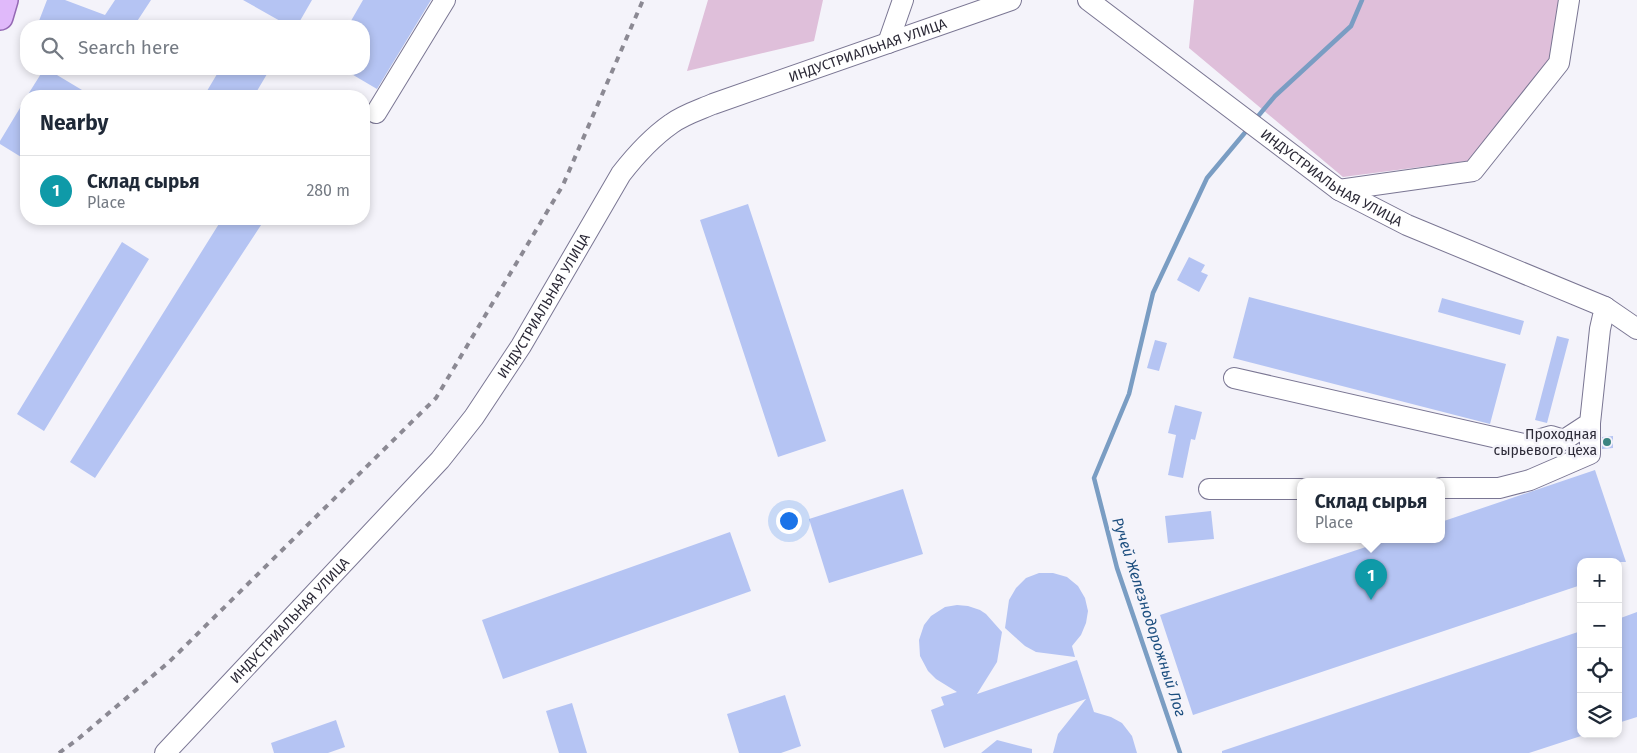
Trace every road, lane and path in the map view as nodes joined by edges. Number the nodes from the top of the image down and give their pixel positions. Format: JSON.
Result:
{"nodes":[{"id":1,"x":5,"y":0,"type":"edge"},
{"id":2,"x":445,"y":0,"type":"edge"},
{"id":3,"x":903,"y":0,"type":"edge"},
{"id":4,"x":1011,"y":0,"type":"edge"},
{"id":5,"x":1088,"y":0,"type":"edge"},
{"id":6,"x":1569,"y":0,"type":"edge"},
{"id":7,"x":0,"y":17,"type":"edge"},
{"id":8,"x":888,"y":43,"type":"junction"},
{"id":9,"x":376,"y":113,"type":"dead end"},
{"id":10,"x":1338,"y":190,"type":"junction"},
{"id":11,"x":1605,"y":307,"type":"junction"},
{"id":12,"x":1637,"y":329,"type":"edge"},
{"id":13,"x":1234,"y":378,"type":"dead end"},
{"id":14,"x":1590,"y":422,"type":"junction"},
{"id":15,"x":1445,"y":488,"type":"edge"},
{"id":16,"x":1209,"y":489,"type":"dead end"},
{"id":17,"x":1297,"y":489,"type":"edge"},
{"id":18,"x":165,"y":753,"type":"edge"}],
"edges":[{"from":1,"to":7,"type":"main road"},
{"from":2,"to":9,"type":"street"},
{"from":3,"to":8,"type":"street"},
{"from":4,"to":8,"type":"street","name":"ИНДУСТРИАЛЬНАЯ УЛИЦА"},
{"from":5,"to":10,"type":"street","name":"ИНДУСТРИАЛЬНАЯ УЛИЦА"},
{"from":6,"to":10,"type":"street"},
{"from":8,"to":18,"type":"street","name":"ИНДУСТРИАЛЬНАЯ УЛИЦА"},
{"from":10,"to":11,"type":"street","name":"ИНДУСТРИАЛЬНАЯ УЛИЦА"},
{"from":11,"to":12,"type":"street","name":"ИНДУСТРИАЛЬНАЯ УЛИЦА"},
{"from":11,"to":14,"type":"street"},
{"from":13,"to":14,"type":"street"},
{"from":14,"to":15,"type":"street"},
{"from":16,"to":17,"type":"street"}]}
